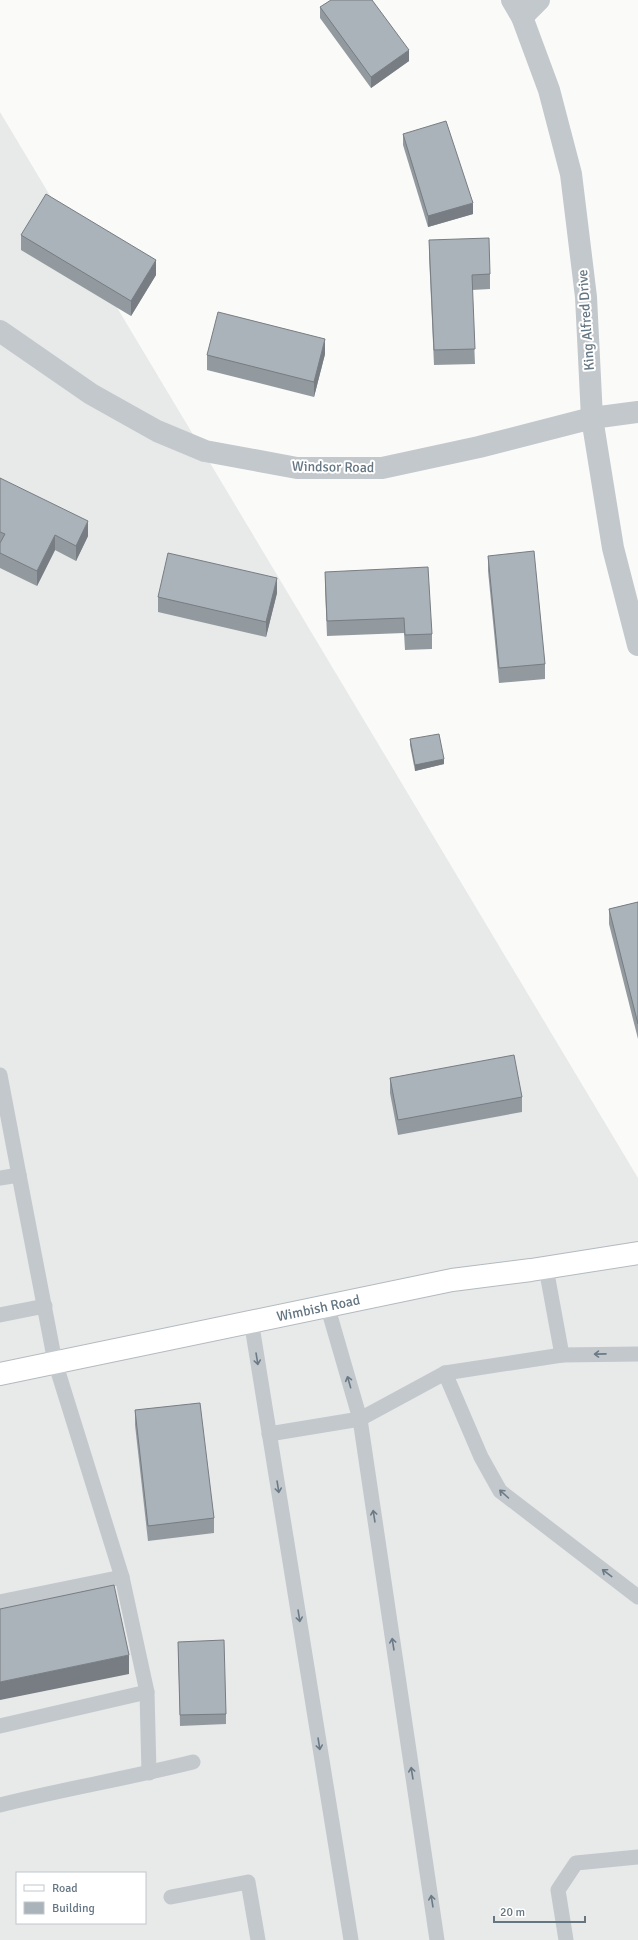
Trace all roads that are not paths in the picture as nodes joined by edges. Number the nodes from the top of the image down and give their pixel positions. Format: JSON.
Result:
{"nodes":[{"id":1,"x":540,"y":0,"type":"edge"},
{"id":2,"x":517,"y":8,"type":"edge"},
{"id":3,"x":4,"y":333,"type":"edge"},
{"id":4,"x":638,"y":412,"type":"edge"},
{"id":5,"x":592,"y":418,"type":"junction"},
{"id":6,"x":638,"y":645,"type":"edge"},
{"id":7,"x":0,"y":1075,"type":"edge"},
{"id":8,"x":19,"y":1174,"type":"junction"},
{"id":9,"x":0,"y":1178,"type":"edge"},
{"id":10,"x":638,"y":1253,"type":"edge"},
{"id":11,"x":546,"y":1268,"type":"junction"},
{"id":12,"x":327,"y":1305,"type":"junction"},
{"id":13,"x":44,"y":1306,"type":"junction"},
{"id":14,"x":0,"y":1315,"type":"edge"},
{"id":15,"x":251,"y":1320,"type":"junction"},
{"id":16,"x":638,"y":1354,"type":"edge"},
{"id":17,"x":562,"y":1355,"type":"junction"},
{"id":18,"x":55,"y":1362,"type":"junction"},
{"id":19,"x":445,"y":1373,"type":"junction"},
{"id":20,"x":0,"y":1374,"type":"edge"},
{"id":21,"x":360,"y":1419,"type":"junction"},
{"id":22,"x":269,"y":1434,"type":"junction"},
{"id":23,"x":122,"y":1577,"type":"junction"},
{"id":24,"x":638,"y":1597,"type":"edge"},
{"id":25,"x":0,"y":1602,"type":"edge"},
{"id":26,"x":147,"y":1692,"type":"junction"},
{"id":27,"x":0,"y":1726,"type":"edge"},
{"id":28,"x":193,"y":1762,"type":"dead end"},
{"id":29,"x":149,"y":1773,"type":"junction"},
{"id":30,"x":0,"y":1805,"type":"edge"},
{"id":31,"x":638,"y":1857,"type":"edge"},
{"id":32,"x":171,"y":1897,"type":"dead end"},
{"id":33,"x":258,"y":1940,"type":"edge"},
{"id":34,"x":351,"y":1940,"type":"edge"},
{"id":35,"x":438,"y":1940,"type":"edge"},
{"id":36,"x":566,"y":1940,"type":"edge"}],
"edges":[{"from":1,"to":2,"type":"street"},
{"from":2,"to":5,"type":"street","name":"King Alfred Drive"},
{"from":3,"to":5,"type":"street","name":"Windsor Road"},
{"from":4,"to":5,"type":"street","name":"Windsor Road"},
{"from":5,"to":6,"type":"street","name":"King Alfred Drive"},
{"from":7,"to":8,"type":"lane"},
{"from":8,"to":9,"type":"lane"},
{"from":8,"to":13,"type":"lane"},
{"from":10,"to":11,"type":"street","name":"Wimbish Road"},
{"from":11,"to":12,"type":"street","name":"Wimbish Road"},
{"from":11,"to":17,"type":"lane"},
{"from":12,"to":15,"type":"street","name":"Wimbish Road"},
{"from":21,"to":12,"type":"lane","one_way":true},
{"from":13,"to":14,"type":"lane"},
{"from":13,"to":18,"type":"lane"},
{"from":15,"to":18,"type":"street","name":"Wimbish Road"},
{"from":15,"to":22,"type":"lane","one_way":true},
{"from":16,"to":17,"type":"lane","one_way":true},
{"from":17,"to":19,"type":"lane"},
{"from":18,"to":20,"type":"street","name":"Wimbish Road"},
{"from":18,"to":23,"type":"lane"},
{"from":19,"to":21,"type":"lane"},
{"from":24,"to":19,"type":"lane","one_way":true},
{"from":21,"to":22,"type":"lane"},
{"from":35,"to":21,"type":"lane","one_way":true},
{"from":22,"to":34,"type":"lane","one_way":true},
{"from":23,"to":25,"type":"lane"},
{"from":23,"to":26,"type":"lane"},
{"from":26,"to":27,"type":"lane"},
{"from":26,"to":29,"type":"lane"},
{"from":28,"to":29,"type":"lane"},
{"from":29,"to":30,"type":"lane"},
{"from":31,"to":36,"type":"lane"},
{"from":32,"to":33,"type":"lane"}]}
